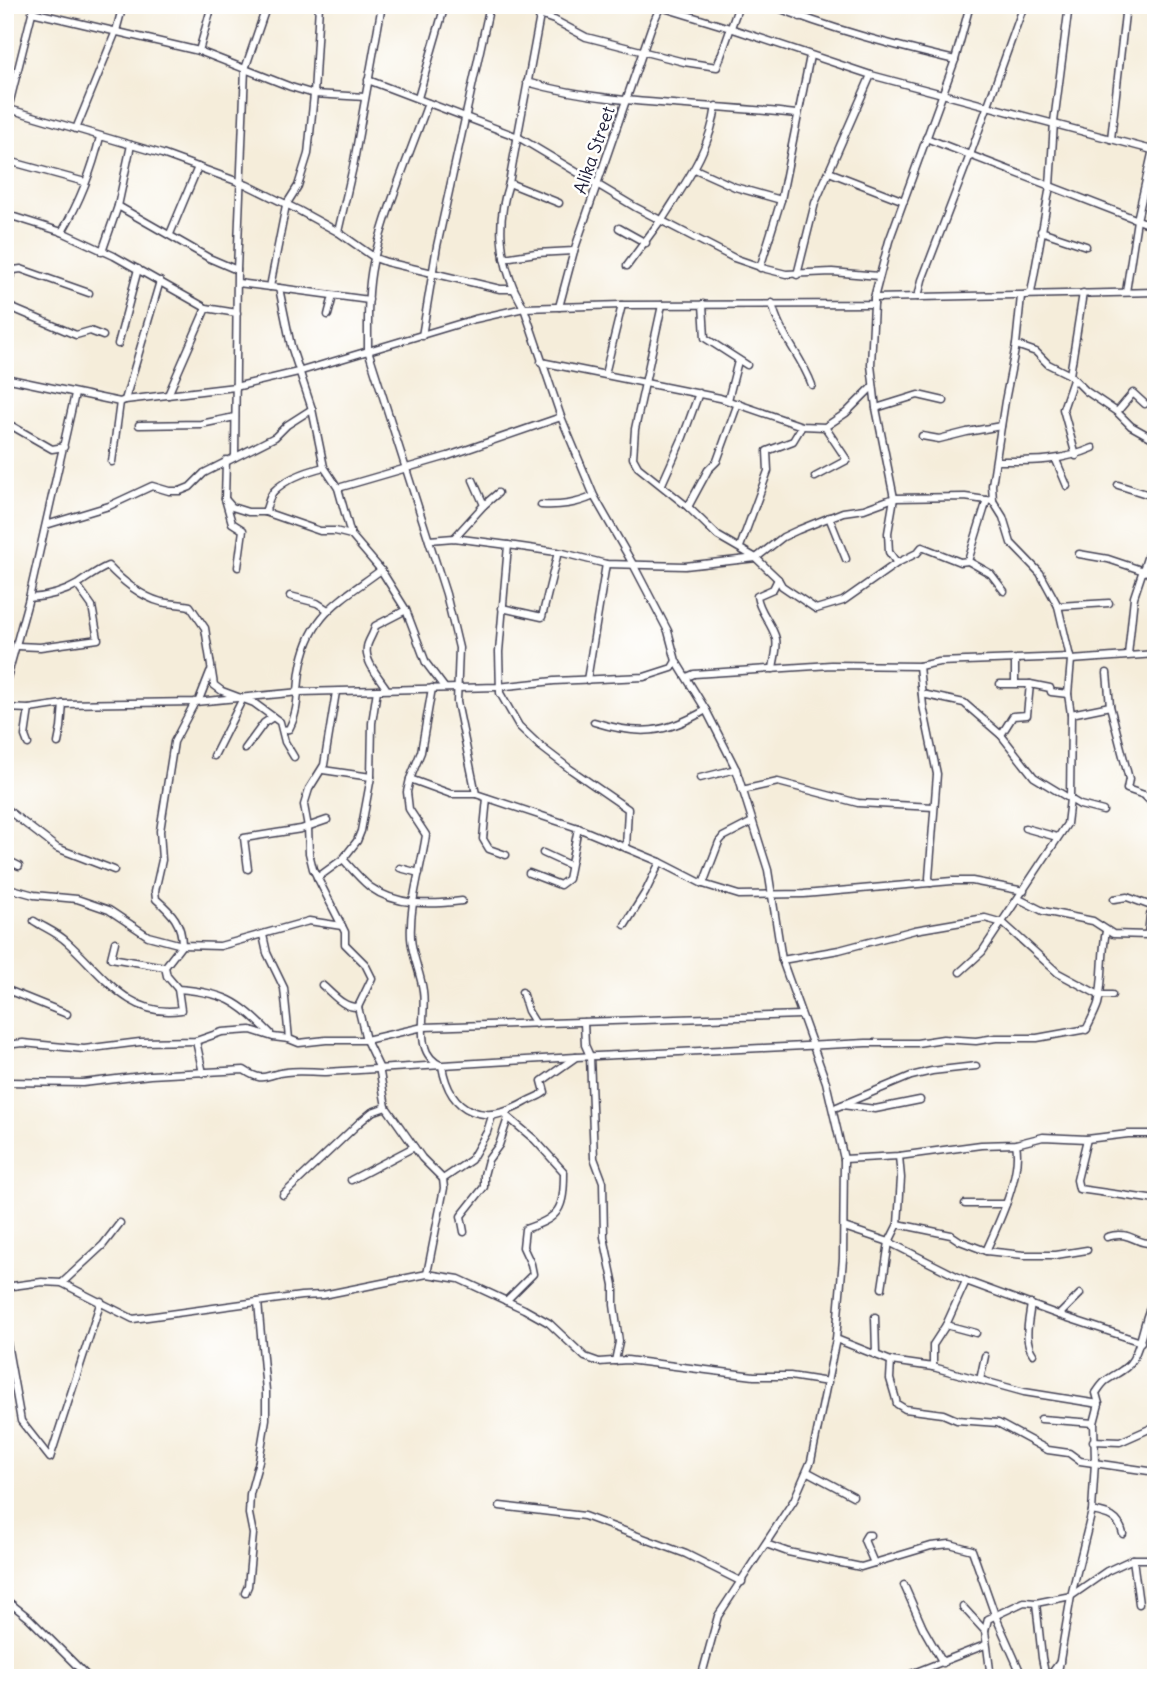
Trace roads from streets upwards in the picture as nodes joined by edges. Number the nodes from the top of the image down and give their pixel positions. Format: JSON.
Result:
{"nodes":[{"id":1,"x":123,"y":5,"type":"edge"},
{"id":2,"x":212,"y":5,"type":"edge"},
{"id":3,"x":267,"y":5,"type":"edge"},
{"id":4,"x":319,"y":5,"type":"edge"},
{"id":5,"x":382,"y":5,"type":"edge"},
{"id":6,"x":445,"y":5,"type":"edge"},
{"id":7,"x":490,"y":5,"type":"edge"},
{"id":8,"x":511,"y":5,"type":"edge"},
{"id":9,"x":542,"y":5,"type":"edge"},
{"id":10,"x":739,"y":5,"type":"edge"},
{"id":11,"x":771,"y":5,"type":"edge"},
{"id":12,"x":803,"y":5,"type":"edge"},
{"id":13,"x":970,"y":5,"type":"edge"},
{"id":14,"x":1024,"y":5,"type":"edge"},
{"id":15,"x":1069,"y":5,"type":"edge"},
{"id":16,"x":1126,"y":5,"type":"edge"},
{"id":17,"x":658,"y":6,"type":"edge"},
{"id":18,"x":33,"y":9,"type":"edge"},
{"id":19,"x":540,"y":15,"type":"junction"},
{"id":20,"x":800,"y":17,"type":"junction"},
{"id":21,"x":730,"y":28,"type":"junction"},
{"id":22,"x":116,"y":31,"type":"junction"},
{"id":23,"x":199,"y":51,"type":"junction"},
{"id":24,"x":643,"y":51,"type":"junction"},
{"id":25,"x":810,"y":56,"type":"junction"},
{"id":26,"x":955,"y":60,"type":"junction"},
{"id":27,"x":245,"y":69,"type":"junction"},
{"id":28,"x":871,"y":75,"type":"junction"},
{"id":29,"x":368,"y":80,"type":"junction"},
{"id":30,"x":527,"y":82,"type":"junction"},
{"id":31,"x":314,"y":93,"type":"junction"},
{"id":32,"x":941,"y":94,"type":"junction"},
{"id":33,"x":365,"y":97,"type":"junction"},
{"id":34,"x":418,"y":98,"type":"junction"},
{"id":35,"x":626,"y":100,"type":"junction"},
{"id":36,"x":428,"y":103,"type":"junction"},
{"id":37,"x":8,"y":105,"type":"edge"},
{"id":38,"x":716,"y":106,"type":"junction"},
{"id":39,"x":986,"y":107,"type":"junction"},
{"id":40,"x":796,"y":114,"type":"junction"},
{"id":41,"x":465,"y":117,"type":"junction"},
{"id":42,"x":5,"y":121,"type":"edge"},
{"id":43,"x":1054,"y":122,"type":"junction"},
{"id":44,"x":76,"y":129,"type":"junction"},
{"id":45,"x":1156,"y":136,"type":"edge"},
{"id":46,"x":100,"y":137,"type":"junction"},
{"id":47,"x":518,"y":137,"type":"junction"},
{"id":48,"x":926,"y":138,"type":"junction"},
{"id":49,"x":1111,"y":139,"type":"junction"},
{"id":50,"x":131,"y":145,"type":"junction"},
{"id":51,"x":1154,"y":150,"type":"edge"},
{"id":52,"x":970,"y":155,"type":"junction"},
{"id":53,"x":5,"y":160,"type":"edge"},
{"id":54,"x":198,"y":167,"type":"junction"},
{"id":55,"x":695,"y":169,"type":"junction"},
{"id":56,"x":830,"y":172,"type":"junction"},
{"id":57,"x":85,"y":182,"type":"junction"},
{"id":58,"x":240,"y":183,"type":"junction"},
{"id":59,"x":509,"y":183,"type":"junction"},
{"id":60,"x":598,"y":183,"type":"junction"},
{"id":61,"x":1049,"y":186,"type":"junction"},
{"id":62,"x":781,"y":200,"type":"junction"},
{"id":63,"x":904,"y":201,"type":"junction"},
{"id":64,"x":559,"y":203,"type":"dead end"},
{"id":65,"x":286,"y":205,"type":"junction"},
{"id":66,"x":118,"y":206,"type":"junction"},
{"id":67,"x":5,"y":214,"type":"edge"},
{"id":68,"x":661,"y":220,"type":"junction"},
{"id":69,"x":1138,"y":220,"type":"junction"},
{"id":70,"x":1156,"y":227,"type":"edge"},
{"id":71,"x":619,"y":228,"type":"dead end"},
{"id":72,"x":1041,"y":231,"type":"junction"},
{"id":73,"x":62,"y":232,"type":"junction"},
{"id":74,"x":338,"y":232,"type":"junction"},
{"id":75,"x":170,"y":234,"type":"junction"},
{"id":76,"x":646,"y":243,"type":"junction"},
{"id":77,"x":1086,"y":246,"type":"dead end"},
{"id":78,"x":575,"y":250,"type":"junction"},
{"id":79,"x":102,"y":252,"type":"junction"},
{"id":80,"x":375,"y":258,"type":"junction"},
{"id":81,"x":504,"y":258,"type":"junction"},
{"id":82,"x":627,"y":266,"type":"dead end"},
{"id":83,"x":760,"y":268,"type":"junction"},
{"id":84,"x":138,"y":269,"type":"junction"},
{"id":85,"x":237,"y":270,"type":"junction"},
{"id":86,"x":432,"y":274,"type":"junction"},
{"id":87,"x":797,"y":275,"type":"junction"},
{"id":88,"x":879,"y":276,"type":"junction"},
{"id":89,"x":160,"y":281,"type":"junction"},
{"id":90,"x":238,"y":283,"type":"junction"},
{"id":91,"x":5,"y":285,"type":"edge"},
{"id":92,"x":270,"y":287,"type":"junction"},
{"id":93,"x":279,"y":288,"type":"junction"},
{"id":94,"x":514,"y":289,"type":"junction"},
{"id":95,"x":1125,"y":292,"type":"junction"},
{"id":96,"x":1156,"y":292,"type":"edge"},
{"id":97,"x":89,"y":293,"type":"dead end"},
{"id":98,"x":1083,"y":293,"type":"junction"},
{"id":99,"x":333,"y":296,"type":"junction"},
{"id":100,"x":1021,"y":296,"type":"junction"},
{"id":101,"x":918,"y":297,"type":"junction"},
{"id":102,"x":369,"y":300,"type":"junction"},
{"id":103,"x":874,"y":301,"type":"junction"},
{"id":104,"x":772,"y":303,"type":"junction"},
{"id":105,"x":622,"y":304,"type":"junction"},
{"id":106,"x":703,"y":304,"type":"junction"},
{"id":107,"x":5,"y":305,"type":"edge"},
{"id":108,"x":662,"y":305,"type":"junction"},
{"id":109,"x":559,"y":307,"type":"junction"},
{"id":110,"x":206,"y":308,"type":"junction"},
{"id":111,"x":524,"y":308,"type":"junction"},
{"id":112,"x":237,"y":313,"type":"junction"},
{"id":113,"x":328,"y":315,"type":"dead end"},
{"id":114,"x":422,"y":336,"type":"junction"},
{"id":115,"x":103,"y":337,"type":"dead end"},
{"id":116,"x":118,"y":344,"type":"dead end"},
{"id":117,"x":1016,"y":345,"type":"junction"},
{"id":118,"x":368,"y":350,"type":"junction"},
{"id":119,"x":738,"y":360,"type":"junction"},
{"id":120,"x":541,"y":362,"type":"junction"},
{"id":121,"x":747,"y":365,"type":"dead end"},
{"id":122,"x":298,"y":372,"type":"junction"},
{"id":123,"x":605,"y":374,"type":"junction"},
{"id":124,"x":1071,"y":377,"type":"junction"},
{"id":125,"x":5,"y":378,"type":"edge"},
{"id":126,"x":645,"y":382,"type":"junction"},
{"id":127,"x":812,"y":385,"type":"dead end"},
{"id":128,"x":873,"y":386,"type":"junction"},
{"id":129,"x":235,"y":387,"type":"junction"},
{"id":130,"x":699,"y":393,"type":"junction"},
{"id":131,"x":75,"y":394,"type":"junction"},
{"id":132,"x":168,"y":395,"type":"junction"},
{"id":133,"x":728,"y":400,"type":"junction"},
{"id":134,"x":123,"y":401,"type":"junction"},
{"id":135,"x":944,"y":401,"type":"dead end"},
{"id":136,"x":738,"y":403,"type":"junction"},
{"id":137,"x":1144,"y":404,"type":"dead end"},
{"id":138,"x":876,"y":408,"type":"junction"},
{"id":139,"x":312,"y":409,"type":"junction"},
{"id":140,"x":1117,"y":412,"type":"junction"},
{"id":141,"x":235,"y":417,"type":"junction"},
{"id":142,"x":561,"y":417,"type":"junction"},
{"id":143,"x":5,"y":422,"type":"edge"},
{"id":144,"x":139,"y":425,"type":"dead end"},
{"id":145,"x":802,"y":426,"type":"junction"},
{"id":146,"x":1002,"y":426,"type":"junction"},
{"id":147,"x":825,"y":427,"type":"junction"},
{"id":148,"x":922,"y":436,"type":"dead end"},
{"id":149,"x":1156,"y":440,"type":"edge"},
{"id":150,"x":64,"y":447,"type":"junction"},
{"id":151,"x":1093,"y":448,"type":"dead end"},
{"id":152,"x":1076,"y":456,"type":"junction"},
{"id":153,"x":235,"y":457,"type":"junction"},
{"id":154,"x":226,"y":460,"type":"junction"},
{"id":155,"x":997,"y":460,"type":"junction"},
{"id":156,"x":1056,"y":460,"type":"junction"},
{"id":157,"x":112,"y":462,"type":"dead end"},
{"id":158,"x":324,"y":467,"type":"junction"},
{"id":159,"x":405,"y":467,"type":"junction"},
{"id":160,"x":815,"y":477,"type":"dead end"},
{"id":161,"x":474,"y":480,"type":"dead end"},
{"id":162,"x":662,"y":484,"type":"junction"},
{"id":163,"x":1118,"y":485,"type":"dead end"},
{"id":164,"x":1067,"y":486,"type":"dead end"},
{"id":165,"x":338,"y":488,"type":"junction"},
{"id":166,"x":498,"y":493,"type":"dead end"},
{"id":167,"x":594,"y":496,"type":"junction"},
{"id":168,"x":1156,"y":497,"type":"edge"},
{"id":169,"x":894,"y":498,"type":"junction"},
{"id":170,"x":225,"y":499,"type":"junction"},
{"id":171,"x":990,"y":500,"type":"junction"},
{"id":172,"x":484,"y":505,"type":"junction"},
{"id":173,"x":541,"y":505,"type":"dead end"},
{"id":174,"x":688,"y":507,"type":"junction"},
{"id":175,"x":265,"y":512,"type":"junction"},
{"id":176,"x":830,"y":517,"type":"junction"},
{"id":177,"x":46,"y":525,"type":"junction"},
{"id":178,"x":1156,"y":531,"type":"edge"},
{"id":179,"x":351,"y":535,"type":"junction"},
{"id":180,"x":454,"y":538,"type":"junction"},
{"id":181,"x":429,"y":540,"type":"junction"},
{"id":182,"x":508,"y":545,"type":"junction"},
{"id":183,"x":740,"y":547,"type":"junction"},
{"id":184,"x":558,"y":552,"type":"junction"},
{"id":185,"x":1079,"y":555,"type":"dead end"},
{"id":186,"x":756,"y":558,"type":"junction"},
{"id":187,"x":846,"y":559,"type":"dead end"},
{"id":188,"x":968,"y":561,"type":"junction"},
{"id":189,"x":606,"y":564,"type":"junction"},
{"id":190,"x":897,"y":564,"type":"junction"},
{"id":191,"x":634,"y":566,"type":"junction"},
{"id":192,"x":238,"y":567,"type":"dead end"},
{"id":193,"x":381,"y":569,"type":"junction"},
{"id":194,"x":1141,"y":571,"type":"junction"},
{"id":195,"x":1156,"y":575,"type":"edge"},
{"id":196,"x":778,"y":579,"type":"junction"},
{"id":197,"x":77,"y":584,"type":"junction"},
{"id":198,"x":1004,"y":591,"type":"dead end"},
{"id":199,"x":290,"y":596,"type":"dead end"},
{"id":200,"x":29,"y":598,"type":"junction"},
{"id":201,"x":1109,"y":603,"type":"dead end"},
{"id":202,"x":1058,"y":606,"type":"junction"},
{"id":203,"x":502,"y":608,"type":"junction"},
{"id":204,"x":328,"y":610,"type":"junction"},
{"id":205,"x":406,"y":610,"type":"junction"},
{"id":206,"x":17,"y":646,"type":"junction"},
{"id":207,"x":1127,"y":651,"type":"junction"},
{"id":208,"x":1156,"y":654,"type":"edge"},
{"id":209,"x":1070,"y":659,"type":"junction"},
{"id":210,"x":1015,"y":660,"type":"junction"},
{"id":211,"x":676,"y":661,"type":"junction"},
{"id":212,"x":919,"y":666,"type":"junction"},
{"id":213,"x":773,"y":669,"type":"junction"},
{"id":214,"x":211,"y":670,"type":"junction"},
{"id":215,"x":1107,"y":673,"type":"dead end"},
{"id":216,"x":687,"y":677,"type":"junction"},
{"id":217,"x":587,"y":680,"type":"junction"},
{"id":218,"x":1016,"y":683,"type":"junction"},
{"id":219,"x":5,"y":684,"type":"edge"},
{"id":220,"x":1000,"y":684,"type":"dead end"},
{"id":221,"x":1030,"y":684,"type":"junction"},
{"id":222,"x":444,"y":687,"type":"junction"},
{"id":223,"x":458,"y":687,"type":"junction"},
{"id":224,"x":498,"y":687,"type":"junction"},
{"id":225,"x":386,"y":688,"type":"junction"},
{"id":226,"x":432,"y":688,"type":"junction"},
{"id":227,"x":377,"y":690,"type":"junction"},
{"id":228,"x":300,"y":692,"type":"junction"},
{"id":229,"x":336,"y":692,"type":"junction"},
{"id":230,"x":922,"y":694,"type":"junction"},
{"id":231,"x":1068,"y":694,"type":"junction"},
{"id":232,"x":243,"y":698,"type":"junction"},
{"id":233,"x":197,"y":701,"type":"junction"},
{"id":234,"x":63,"y":704,"type":"junction"},
{"id":235,"x":1110,"y":706,"type":"junction"},
{"id":236,"x":5,"y":708,"type":"edge"},
{"id":237,"x":29,"y":709,"type":"junction"},
{"id":238,"x":706,"y":710,"type":"junction"},
{"id":239,"x":1071,"y":714,"type":"junction"},
{"id":240,"x":273,"y":716,"type":"junction"},
{"id":241,"x":594,"y":722,"type":"dead end"},
{"id":242,"x":283,"y":730,"type":"junction"},
{"id":243,"x":1001,"y":735,"type":"junction"},
{"id":244,"x":58,"y":743,"type":"dead end"},
{"id":245,"x":28,"y":744,"type":"dead end"},
{"id":246,"x":245,"y":749,"type":"dead end"},
{"id":247,"x":214,"y":756,"type":"dead end"},
{"id":248,"x":293,"y":757,"type":"dead end"},
{"id":249,"x":736,"y":769,"type":"junction"},
{"id":250,"x":323,"y":770,"type":"junction"},
{"id":251,"x":371,"y":777,"type":"junction"},
{"id":252,"x":700,"y":778,"type":"dead end"},
{"id":253,"x":410,"y":779,"type":"junction"},
{"id":254,"x":742,"y":790,"type":"junction"},
{"id":255,"x":476,"y":794,"type":"junction"},
{"id":256,"x":487,"y":798,"type":"junction"},
{"id":257,"x":1070,"y":799,"type":"junction"},
{"id":258,"x":934,"y":807,"type":"junction"},
{"id":259,"x":1156,"y":807,"type":"edge"},
{"id":260,"x":5,"y":808,"type":"edge"},
{"id":261,"x":1103,"y":811,"type":"dead end"},
{"id":262,"x":327,"y":820,"type":"dead end"},
{"id":263,"x":752,"y":821,"type":"junction"},
{"id":264,"x":308,"y":827,"type":"junction"},
{"id":265,"x":578,"y":828,"type":"junction"},
{"id":266,"x":1025,"y":828,"type":"dead end"},
{"id":267,"x":1057,"y":837,"type":"junction"},
{"id":268,"x":626,"y":848,"type":"junction"},
{"id":269,"x":543,"y":853,"type":"dead end"},
{"id":270,"x":506,"y":855,"type":"dead end"},
{"id":271,"x":5,"y":859,"type":"edge"},
{"id":272,"x":343,"y":859,"type":"junction"},
{"id":273,"x":660,"y":862,"type":"junction"},
{"id":274,"x":19,"y":866,"type":"dead end"},
{"id":275,"x":569,"y":866,"type":"junction"},
{"id":276,"x":248,"y":869,"type":"dead end"},
{"id":277,"x":400,"y":869,"type":"dead end"},
{"id":278,"x":114,"y":870,"type":"dead end"},
{"id":279,"x":419,"y":873,"type":"junction"},
{"id":280,"x":529,"y":873,"type":"dead end"},
{"id":281,"x":317,"y":878,"type":"junction"},
{"id":282,"x":931,"y":883,"type":"junction"},
{"id":283,"x":703,"y":884,"type":"junction"},
{"id":284,"x":5,"y":887,"type":"edge"},
{"id":285,"x":1024,"y":891,"type":"junction"},
{"id":286,"x":771,"y":895,"type":"junction"},
{"id":287,"x":1018,"y":899,"type":"junction"},
{"id":288,"x":1115,"y":899,"type":"dead end"},
{"id":289,"x":461,"y":901,"type":"dead end"},
{"id":290,"x":414,"y":903,"type":"junction"},
{"id":291,"x":1155,"y":906,"type":"edge"},
{"id":292,"x":34,"y":922,"type":"dead end"},
{"id":293,"x":1003,"y":923,"type":"junction"},
{"id":294,"x":625,"y":925,"type":"dead end"},
{"id":295,"x":342,"y":926,"type":"junction"},
{"id":296,"x":1106,"y":931,"type":"junction"},
{"id":297,"x":263,"y":935,"type":"junction"},
{"id":298,"x":115,"y":942,"type":"dead end"},
{"id":299,"x":182,"y":945,"type":"junction"},
{"id":300,"x":782,"y":960,"type":"junction"},
{"id":301,"x":165,"y":967,"type":"junction"},
{"id":302,"x":960,"y":972,"type":"dead end"},
{"id":303,"x":322,"y":985,"type":"dead end"},
{"id":304,"x":5,"y":989,"type":"edge"},
{"id":305,"x":178,"y":989,"type":"junction"},
{"id":306,"x":522,"y":992,"type":"dead end"},
{"id":307,"x":1099,"y":995,"type":"junction"},
{"id":308,"x":1112,"y":995,"type":"dead end"},
{"id":309,"x":358,"y":1007,"type":"junction"},
{"id":310,"x":67,"y":1014,"type":"dead end"},
{"id":311,"x":801,"y":1015,"type":"junction"},
{"id":312,"x":584,"y":1022,"type":"junction"},
{"id":313,"x":536,"y":1024,"type":"junction"},
{"id":314,"x":423,"y":1027,"type":"junction"},
{"id":315,"x":273,"y":1037,"type":"junction"},
{"id":316,"x":289,"y":1038,"type":"junction"},
{"id":317,"x":366,"y":1040,"type":"junction"},
{"id":318,"x":196,"y":1041,"type":"junction"},
{"id":319,"x":5,"y":1045,"type":"edge"},
{"id":320,"x":814,"y":1046,"type":"junction"},
{"id":321,"x":590,"y":1056,"type":"junction"},
{"id":322,"x":576,"y":1057,"type":"junction"},
{"id":323,"x":442,"y":1066,"type":"junction"},
{"id":324,"x":976,"y":1066,"type":"dead end"},
{"id":325,"x":379,"y":1068,"type":"junction"},
{"id":326,"x":203,"y":1073,"type":"junction"},
{"id":327,"x":5,"y":1082,"type":"edge"},
{"id":328,"x":830,"y":1096,"type":"junction"},
{"id":329,"x":920,"y":1100,"type":"dead end"},
{"id":330,"x":839,"y":1106,"type":"junction"},
{"id":331,"x":386,"y":1107,"type":"junction"},
{"id":332,"x":506,"y":1116,"type":"junction"},
{"id":333,"x":835,"y":1116,"type":"junction"},
{"id":334,"x":1156,"y":1134,"type":"edge"},
{"id":335,"x":1087,"y":1139,"type":"junction"},
{"id":336,"x":1016,"y":1144,"type":"junction"},
{"id":337,"x":414,"y":1147,"type":"junction"},
{"id":338,"x":899,"y":1156,"type":"junction"},
{"id":339,"x":844,"y":1159,"type":"junction"},
{"id":340,"x":443,"y":1179,"type":"junction"},
{"id":341,"x":351,"y":1180,"type":"dead end"},
{"id":342,"x":283,"y":1195,"type":"dead end"},
{"id":343,"x":1156,"y":1200,"type":"edge"},
{"id":344,"x":965,"y":1204,"type":"dead end"},
{"id":345,"x":1006,"y":1204,"type":"junction"},
{"id":346,"x":120,"y":1223,"type":"dead end"},
{"id":347,"x":898,"y":1224,"type":"junction"},
{"id":348,"x":844,"y":1227,"type":"junction"},
{"id":349,"x":464,"y":1232,"type":"dead end"},
{"id":350,"x":1107,"y":1237,"type":"dead end"},
{"id":351,"x":889,"y":1242,"type":"junction"},
{"id":352,"x":1156,"y":1242,"type":"edge"},
{"id":353,"x":1087,"y":1250,"type":"dead end"},
{"id":354,"x":986,"y":1251,"type":"junction"},
{"id":355,"x":427,"y":1274,"type":"junction"},
{"id":356,"x":966,"y":1281,"type":"junction"},
{"id":357,"x":62,"y":1283,"type":"junction"},
{"id":358,"x":5,"y":1286,"type":"edge"},
{"id":359,"x":882,"y":1288,"type":"dead end"},
{"id":360,"x":1080,"y":1294,"type":"dead end"},
{"id":361,"x":1156,"y":1295,"type":"edge"},
{"id":362,"x":101,"y":1301,"type":"junction"},
{"id":363,"x":506,"y":1301,"type":"junction"},
{"id":364,"x":258,"y":1302,"type":"junction"},
{"id":365,"x":1031,"y":1304,"type":"junction"},
{"id":366,"x":1059,"y":1315,"type":"junction"},
{"id":367,"x":875,"y":1317,"type":"dead end"},
{"id":368,"x":946,"y":1325,"type":"junction"},
{"id":369,"x":5,"y":1332,"type":"edge"},
{"id":370,"x":976,"y":1333,"type":"dead end"},
{"id":371,"x":836,"y":1339,"type":"junction"},
{"id":372,"x":1141,"y":1342,"type":"junction"},
{"id":373,"x":876,"y":1354,"type":"junction"},
{"id":374,"x":1033,"y":1354,"type":"dead end"},
{"id":375,"x":985,"y":1356,"type":"dead end"},
{"id":376,"x":615,"y":1361,"type":"junction"},
{"id":377,"x":891,"y":1361,"type":"junction"},
{"id":378,"x":933,"y":1367,"type":"junction"},
{"id":379,"x":980,"y":1380,"type":"junction"},
{"id":380,"x":828,"y":1382,"type":"junction"},
{"id":381,"x":1099,"y":1404,"type":"junction"},
{"id":382,"x":1041,"y":1419,"type":"dead end"},
{"id":383,"x":1094,"y":1423,"type":"junction"},
{"id":384,"x":1156,"y":1426,"type":"edge"},
{"id":385,"x":1093,"y":1441,"type":"junction"},
{"id":386,"x":1096,"y":1462,"type":"junction"},
{"id":387,"x":808,"y":1472,"type":"junction"},
{"id":388,"x":1156,"y":1472,"type":"edge"},
{"id":389,"x":853,"y":1496,"type":"dead end"},
{"id":390,"x":500,"y":1506,"type":"dead end"},
{"id":391,"x":1091,"y":1511,"type":"junction"},
{"id":392,"x":1123,"y":1534,"type":"dead end"},
{"id":393,"x":870,"y":1535,"type":"dead end"},
{"id":394,"x":766,"y":1544,"type":"junction"},
{"id":395,"x":1133,"y":1559,"type":"junction"},
{"id":396,"x":1156,"y":1559,"type":"edge"},
{"id":397,"x":874,"y":1563,"type":"junction"},
{"id":398,"x":741,"y":1582,"type":"junction"},
{"id":399,"x":904,"y":1585,"type":"dead end"},
{"id":400,"x":245,"y":1593,"type":"dead end"},
{"id":401,"x":1071,"y":1596,"type":"junction"},
{"id":402,"x":5,"y":1599,"type":"edge"},
{"id":403,"x":1036,"y":1603,"type":"junction"},
{"id":404,"x":1139,"y":1604,"type":"dead end"},
{"id":405,"x":963,"y":1607,"type":"dead end"},
{"id":406,"x":995,"y":1615,"type":"junction"},
{"id":407,"x":985,"y":1631,"type":"junction"},
{"id":408,"x":985,"y":1645,"type":"junction"},
{"id":409,"x":1061,"y":1661,"type":"junction"},
{"id":410,"x":943,"y":1663,"type":"junction"},
{"id":411,"x":89,"y":1678,"type":"edge"},
{"id":412,"x":701,"y":1678,"type":"edge"},
{"id":413,"x":901,"y":1678,"type":"edge"},
{"id":414,"x":991,"y":1678,"type":"edge"},
{"id":415,"x":1023,"y":1678,"type":"edge"},
{"id":416,"x":1047,"y":1678,"type":"edge"},
{"id":417,"x":1057,"y":1678,"type":"edge"}],
"edges":[{"from":1,"to":22,"type":"street"},
{"from":2,"to":23,"type":"street"},
{"from":3,"to":27,"type":"street"},
{"from":4,"to":31,"type":"street"},
{"from":5,"to":29,"type":"street"},
{"from":6,"to":34,"type":"street"},
{"from":7,"to":41,"type":"street"},
{"from":8,"to":19,"type":"street"},
{"from":9,"to":19,"type":"street"},
{"from":10,"to":21,"type":"street"},
{"from":11,"to":20,"type":"street"},
{"from":12,"to":20,"type":"street"},
{"from":13,"to":26,"type":"street"},
{"from":14,"to":39,"type":"street"},
{"from":15,"to":43,"type":"street"},
{"from":16,"to":49,"type":"street"},
{"from":17,"to":21,"type":"street"},
{"from":17,"to":24,"type":"street","name":"Alika Street"},
{"from":18,"to":22,"type":"street"},
{"from":18,"to":37,"type":"street"},
{"from":19,"to":24,"type":"street"},
{"from":19,"to":30,"type":"street"},
{"from":20,"to":26,"type":"street"},
{"from":21,"to":24,"type":"street"},
{"from":21,"to":25,"type":"street"},
{"from":22,"to":23,"type":"street"},
{"from":22,"to":44,"type":"street"},
{"from":23,"to":27,"type":"street"},
{"from":24,"to":35,"type":"street","name":"Alika Street"},
{"from":25,"to":28,"type":"street"},
{"from":25,"to":40,"type":"street"},
{"from":26,"to":32,"type":"street"},
{"from":27,"to":31,"type":"street"},
{"from":27,"to":58,"type":"street"},
{"from":28,"to":32,"type":"street"},
{"from":28,"to":56,"type":"street"},
{"from":29,"to":33,"type":"street"},
{"from":29,"to":34,"type":"street"},
{"from":30,"to":35,"type":"street"},
{"from":30,"to":47,"type":"street"},
{"from":31,"to":33,"type":"street"},
{"from":31,"to":65,"type":"street"},
{"from":32,"to":39,"type":"street"},
{"from":32,"to":48,"type":"street"},
{"from":33,"to":74,"type":"street"},
{"from":34,"to":36,"type":"street"},
{"from":35,"to":38,"type":"street"},
{"from":35,"to":60,"type":"street","name":"Alika Street"},
{"from":36,"to":41,"type":"street"},
{"from":36,"to":80,"type":"street"},
{"from":37,"to":42,"type":"street"},
{"from":37,"to":44,"type":"street"},
{"from":38,"to":40,"type":"street"},
{"from":38,"to":55,"type":"street"},
{"from":39,"to":43,"type":"street"},
{"from":39,"to":52,"type":"street"},
{"from":40,"to":62,"type":"street"},
{"from":41,"to":47,"type":"street"},
{"from":41,"to":86,"type":"street"},
{"from":43,"to":49,"type":"street"},
{"from":43,"to":61,"type":"street"},
{"from":44,"to":46,"type":"street"},
{"from":45,"to":51,"type":"street"},
{"from":46,"to":50,"type":"street"},
{"from":46,"to":57,"type":"street"},
{"from":47,"to":59,"type":"street"},
{"from":47,"to":60,"type":"street"},
{"from":48,"to":52,"type":"street"},
{"from":48,"to":63,"type":"street"},
{"from":49,"to":51,"type":"street"},
{"from":50,"to":54,"type":"street"},
{"from":50,"to":66,"type":"street"},
{"from":51,"to":69,"type":"street"},
{"from":52,"to":61,"type":"street"},
{"from":52,"to":101,"type":"street"},
{"from":53,"to":57,"type":"street"},
{"from":54,"to":58,"type":"street"},
{"from":54,"to":75,"type":"street"},
{"from":55,"to":62,"type":"street"},
{"from":55,"to":68,"type":"street"},
{"from":56,"to":63,"type":"street"},
{"from":56,"to":87,"type":"street"},
{"from":57,"to":73,"type":"street"},
{"from":58,"to":65,"type":"street"},
{"from":58,"to":85,"type":"street"},
{"from":59,"to":64,"type":"street"},
{"from":59,"to":81,"type":"street"},
{"from":60,"to":68,"type":"street"},
{"from":60,"to":78,"type":"street","name":"Alika Street"},
{"from":61,"to":69,"type":"street"},
{"from":61,"to":72,"type":"street"},
{"from":62,"to":83,"type":"street"},
{"from":63,"to":88,"type":"street"},
{"from":65,"to":74,"type":"street"},
{"from":65,"to":92,"type":"street"},
{"from":66,"to":75,"type":"street"},
{"from":66,"to":79,"type":"street"},
{"from":67,"to":73,"type":"street"},
{"from":68,"to":76,"type":"street"},
{"from":68,"to":83,"type":"street"},
{"from":69,"to":70,"type":"street"},
{"from":69,"to":95,"type":"street"},
{"from":71,"to":76,"type":"street"},
{"from":72,"to":77,"type":"street"},
{"from":72,"to":100,"type":"street"},
{"from":73,"to":79,"type":"street"},
{"from":74,"to":80,"type":"street"},
{"from":75,"to":85,"type":"street"},
{"from":76,"to":82,"type":"street"},
{"from":78,"to":81,"type":"street"},
{"from":78,"to":109,"type":"street","name":"Alika Street"},
{"from":79,"to":84,"type":"street"},
{"from":80,"to":86,"type":"street"},
{"from":80,"to":102,"type":"street"},
{"from":81,"to":94,"type":"street"},
{"from":83,"to":87,"type":"street"},
{"from":84,"to":89,"type":"street"},
{"from":84,"to":116,"type":"street"},
{"from":85,"to":90,"type":"street"},
{"from":86,"to":94,"type":"street"},
{"from":86,"to":114,"type":"street"},
{"from":87,"to":88,"type":"street"},
{"from":88,"to":103,"type":"street"},
{"from":89,"to":110,"type":"street"},
{"from":89,"to":134,"type":"street"},
{"from":90,"to":92,"type":"street"},
{"from":90,"to":112,"type":"street"},
{"from":91,"to":97,"type":"street"},
{"from":92,"to":93,"type":"street"},
{"from":93,"to":99,"type":"street"},
{"from":93,"to":122,"type":"street"},
{"from":94,"to":111,"type":"street"},
{"from":95,"to":96,"type":"street"},
{"from":95,"to":98,"type":"street"},
{"from":98,"to":100,"type":"street"},
{"from":98,"to":124,"type":"street"},
{"from":99,"to":102,"type":"street"},
{"from":99,"to":113,"type":"street"},
{"from":100,"to":101,"type":"street"},
{"from":100,"to":117,"type":"street"},
{"from":101,"to":103,"type":"street"},
{"from":102,"to":118,"type":"street"},
{"from":103,"to":104,"type":"street"},
{"from":103,"to":128,"type":"street"},
{"from":104,"to":106,"type":"street"},
{"from":104,"to":127,"type":"street"},
{"from":105,"to":108,"type":"street"},
{"from":105,"to":109,"type":"street"},
{"from":105,"to":123,"type":"street"},
{"from":106,"to":108,"type":"street"},
{"from":106,"to":119,"type":"street"},
{"from":107,"to":115,"type":"street"},
{"from":108,"to":126,"type":"street"},
{"from":109,"to":111,"type":"street"},
{"from":110,"to":112,"type":"street"},
{"from":110,"to":132,"type":"street"},
{"from":111,"to":114,"type":"street"},
{"from":111,"to":120,"type":"street"},
{"from":112,"to":129,"type":"street"},
{"from":114,"to":118,"type":"street"},
{"from":117,"to":124,"type":"street"},
{"from":117,"to":146,"type":"street"},
{"from":118,"to":122,"type":"street"},
{"from":118,"to":159,"type":"street"},
{"from":119,"to":121,"type":"street"},
{"from":119,"to":133,"type":"street"},
{"from":120,"to":123,"type":"street"},
{"from":120,"to":142,"type":"street"},
{"from":122,"to":129,"type":"street"},
{"from":122,"to":139,"type":"street"},
{"from":123,"to":126,"type":"street"},
{"from":124,"to":140,"type":"street"},
{"from":124,"to":152,"type":"street"},
{"from":125,"to":131,"type":"street"},
{"from":126,"to":130,"type":"street"},
{"from":126,"to":162,"type":"street"},
{"from":128,"to":138,"type":"street"},
{"from":128,"to":147,"type":"street"},
{"from":129,"to":132,"type":"street"},
{"from":129,"to":141,"type":"street"},
{"from":130,"to":133,"type":"street"},
{"from":130,"to":162,"type":"street"},
{"from":131,"to":134,"type":"street"},
{"from":131,"to":150,"type":"street"},
{"from":132,"to":134,"type":"street"},
{"from":133,"to":136,"type":"street"},
{"from":134,"to":157,"type":"street"},
{"from":135,"to":138,"type":"street"},
{"from":136,"to":145,"type":"street"},
{"from":136,"to":174,"type":"street"},
{"from":137,"to":140,"type":"street"},
{"from":138,"to":169,"type":"street"},
{"from":139,"to":153,"type":"street"},
{"from":139,"to":158,"type":"street"},
{"from":140,"to":149,"type":"street"},
{"from":141,"to":144,"type":"street"},
{"from":141,"to":153,"type":"street"},
{"from":142,"to":159,"type":"street"},
{"from":142,"to":167,"type":"street"},
{"from":143,"to":150,"type":"street"},
{"from":145,"to":147,"type":"street"},
{"from":145,"to":183,"type":"street"},
{"from":146,"to":148,"type":"street"},
{"from":146,"to":155,"type":"street"},
{"from":147,"to":160,"type":"street"},
{"from":150,"to":177,"type":"street"},
{"from":151,"to":152,"type":"street"},
{"from":152,"to":156,"type":"street"},
{"from":153,"to":154,"type":"street"},
{"from":154,"to":170,"type":"street"},
{"from":154,"to":177,"type":"street"},
{"from":155,"to":156,"type":"street"},
{"from":155,"to":171,"type":"street"},
{"from":156,"to":164,"type":"street"},
{"from":158,"to":165,"type":"street"},
{"from":158,"to":175,"type":"street"},
{"from":159,"to":165,"type":"street"},
{"from":159,"to":181,"type":"street"},
{"from":161,"to":172,"type":"street"},
{"from":162,"to":174,"type":"street"},
{"from":163,"to":168,"type":"street"},
{"from":165,"to":179,"type":"street"},
{"from":166,"to":172,"type":"street"},
{"from":167,"to":173,"type":"street"},
{"from":167,"to":191,"type":"street"},
{"from":169,"to":171,"type":"street"},
{"from":169,"to":176,"type":"street"},
{"from":169,"to":190,"type":"street"},
{"from":170,"to":175,"type":"street"},
{"from":170,"to":192,"type":"street"},
{"from":171,"to":188,"type":"street"},
{"from":171,"to":202,"type":"street"},
{"from":172,"to":180,"type":"street"},
{"from":174,"to":183,"type":"street"},
{"from":175,"to":179,"type":"street"},
{"from":176,"to":186,"type":"street"},
{"from":176,"to":187,"type":"street"},
{"from":177,"to":200,"type":"street"},
{"from":178,"to":194,"type":"street"},
{"from":179,"to":193,"type":"street"},
{"from":180,"to":181,"type":"street"},
{"from":180,"to":182,"type":"street"},
{"from":181,"to":223,"type":"street"},
{"from":182,"to":184,"type":"street"},
{"from":182,"to":203,"type":"street"},
{"from":183,"to":186,"type":"street"},
{"from":184,"to":189,"type":"street"},
{"from":184,"to":203,"type":"street"},
{"from":185,"to":194,"type":"street"},
{"from":186,"to":191,"type":"street"},
{"from":186,"to":196,"type":"street"},
{"from":188,"to":190,"type":"street"},
{"from":188,"to":198,"type":"street"},
{"from":189,"to":191,"type":"street"},
{"from":189,"to":217,"type":"street"},
{"from":190,"to":196,"type":"street"},
{"from":191,"to":211,"type":"street"},
{"from":193,"to":204,"type":"street"},
{"from":193,"to":205,"type":"street"},
{"from":194,"to":195,"type":"street"},
{"from":194,"to":207,"type":"street"},
{"from":196,"to":213,"type":"street"},
{"from":197,"to":200,"type":"street"},
{"from":197,"to":206,"type":"street"},
{"from":197,"to":214,"type":"street"},
{"from":199,"to":204,"type":"street"},
{"from":200,"to":206,"type":"street"},
{"from":201,"to":202,"type":"street"},
{"from":202,"to":209,"type":"street"},
{"from":203,"to":224,"type":"street"},
{"from":204,"to":228,"type":"street"},
{"from":205,"to":222,"type":"street"},
{"from":205,"to":225,"type":"street"},
{"from":206,"to":219,"type":"street"},
{"from":207,"to":208,"type":"street"},
{"from":207,"to":209,"type":"street"},
{"from":209,"to":210,"type":"street"},
{"from":209,"to":231,"type":"street"},
{"from":210,"to":212,"type":"street"},
{"from":210,"to":218,"type":"street"},
{"from":211,"to":216,"type":"street"},
{"from":211,"to":217,"type":"street"},
{"from":212,"to":213,"type":"street"},
{"from":212,"to":230,"type":"street"},
{"from":213,"to":216,"type":"street"},
{"from":214,"to":232,"type":"street"},
{"from":214,"to":233,"type":"street"},
{"from":215,"to":235,"type":"street"},
{"from":216,"to":238,"type":"street"},
{"from":217,"to":224,"type":"street"},
{"from":218,"to":220,"type":"street"},
{"from":218,"to":221,"type":"street"},
{"from":221,"to":231,"type":"street"},
{"from":221,"to":243,"type":"street"},
{"from":222,"to":223,"type":"street"},
{"from":222,"to":226,"type":"street"},
{"from":223,"to":224,"type":"street"},
{"from":223,"to":255,"type":"street"},
{"from":224,"to":268,"type":"street"},
{"from":225,"to":226,"type":"street"},
{"from":225,"to":227,"type":"street"},
{"from":226,"to":253,"type":"street"},
{"from":227,"to":229,"type":"street"},
{"from":227,"to":251,"type":"street"},
{"from":228,"to":229,"type":"street"},
{"from":228,"to":232,"type":"street"},
{"from":228,"to":242,"type":"street"},
{"from":229,"to":250,"type":"street"},
{"from":230,"to":243,"type":"street"},
{"from":230,"to":258,"type":"street"},
{"from":231,"to":239,"type":"street"},
{"from":232,"to":233,"type":"street"},
{"from":232,"to":240,"type":"street"},
{"from":232,"to":247,"type":"street"},
{"from":233,"to":234,"type":"street"},
{"from":233,"to":299,"type":"street"},
{"from":234,"to":237,"type":"street"},
{"from":234,"to":244,"type":"street"},
{"from":235,"to":239,"type":"street"},
{"from":235,"to":259,"type":"street"},
{"from":236,"to":237,"type":"street"},
{"from":237,"to":245,"type":"street"},
{"from":238,"to":241,"type":"street"},
{"from":238,"to":249,"type":"street"},
{"from":239,"to":257,"type":"street"},
{"from":240,"to":242,"type":"street"},
{"from":240,"to":246,"type":"street"},
{"from":242,"to":248,"type":"street"},
{"from":243,"to":257,"type":"street"},
{"from":249,"to":252,"type":"street"},
{"from":249,"to":254,"type":"street"},
{"from":250,"to":251,"type":"street"},
{"from":250,"to":264,"type":"street"},
{"from":251,"to":272,"type":"street"},
{"from":253,"to":255,"type":"street"},
{"from":253,"to":279,"type":"street"},
{"from":254,"to":258,"type":"street"},
{"from":254,"to":263,"type":"street"},
{"from":255,"to":256,"type":"street"},
{"from":256,"to":265,"type":"street"},
{"from":256,"to":270,"type":"street"},
{"from":257,"to":261,"type":"street"},
{"from":257,"to":267,"type":"street"},
{"from":258,"to":282,"type":"street"},
{"from":260,"to":278,"type":"street"},
{"from":262,"to":264,"type":"street"},
{"from":263,"to":283,"type":"street"},
{"from":263,"to":286,"type":"street"},
{"from":264,"to":276,"type":"street"},
{"from":264,"to":281,"type":"street"},
{"from":265,"to":268,"type":"street"},
{"from":265,"to":275,"type":"street"},
{"from":266,"to":267,"type":"street"},
{"from":267,"to":285,"type":"street"},
{"from":268,"to":273,"type":"street"},
{"from":269,"to":275,"type":"street"},
{"from":271,"to":274,"type":"street"},
{"from":272,"to":281,"type":"street"},
{"from":272,"to":290,"type":"street"},
{"from":273,"to":283,"type":"street"},
{"from":273,"to":294,"type":"street"},
{"from":275,"to":280,"type":"street"},
{"from":277,"to":279,"type":"street"},
{"from":279,"to":290,"type":"street"},
{"from":281,"to":295,"type":"street"},
{"from":282,"to":285,"type":"street"},
{"from":282,"to":286,"type":"street"},
{"from":283,"to":286,"type":"street"},
{"from":284,"to":299,"type":"street"},
{"from":285,"to":287,"type":"street"},
{"from":286,"to":300,"type":"street"},
{"from":287,"to":293,"type":"street"},
{"from":287,"to":296,"type":"street"},
{"from":288,"to":291,"type":"street"},
{"from":289,"to":290,"type":"street"},
{"from":290,"to":314,"type":"street"},
{"from":291,"to":296,"type":"street"},
{"from":292,"to":305,"type":"street"},
{"from":293,"to":300,"type":"street"},
{"from":293,"to":302,"type":"street"},
{"from":293,"to":307,"type":"street"},
{"from":295,"to":297,"type":"street"},
{"from":295,"to":309,"type":"street"},
{"from":296,"to":307,"type":"street"},
{"from":297,"to":299,"type":"street"},
{"from":297,"to":316,"type":"street"},
{"from":298,"to":301,"type":"street"},
{"from":299,"to":301,"type":"street"},
{"from":300,"to":311,"type":"street"},
{"from":301,"to":305,"type":"street"},
{"from":303,"to":309,"type":"street"},
{"from":304,"to":310,"type":"street"},
{"from":305,"to":315,"type":"street"},
{"from":306,"to":313,"type":"street"},
{"from":307,"to":308,"type":"street"},
{"from":307,"to":320,"type":"street"},
{"from":309,"to":317,"type":"street"},
{"from":311,"to":312,"type":"street"},
{"from":311,"to":320,"type":"street"},
{"from":312,"to":313,"type":"street"},
{"from":312,"to":321,"type":"street"},
{"from":313,"to":314,"type":"street"},
{"from":314,"to":317,"type":"street"},
{"from":314,"to":323,"type":"street"},
{"from":315,"to":316,"type":"street"},
{"from":315,"to":318,"type":"street"},
{"from":316,"to":317,"type":"street"},
{"from":317,"to":325,"type":"street"},
{"from":318,"to":319,"type":"street"},
{"from":318,"to":326,"type":"street"},
{"from":320,"to":321,"type":"street"},
{"from":320,"to":328,"type":"street"},
{"from":321,"to":322,"type":"street"},
{"from":321,"to":376,"type":"street"},
{"from":322,"to":323,"type":"street"},
{"from":322,"to":332,"type":"street"},
{"from":323,"to":325,"type":"street"},
{"from":323,"to":332,"type":"street"},
{"from":324,"to":330,"type":"street"},
{"from":325,"to":326,"type":"street"},
{"from":325,"to":331,"type":"street"},
{"from":326,"to":327,"type":"street"},
{"from":328,"to":330,"type":"street"},
{"from":328,"to":333,"type":"street"},
{"from":329,"to":330,"type":"street"},
{"from":330,"to":333,"type":"street"},
{"from":331,"to":337,"type":"street"},
{"from":331,"to":342,"type":"street"},
{"from":332,"to":340,"type":"street"},
{"from":332,"to":349,"type":"street"},
{"from":332,"to":363,"type":"street"},
{"from":333,"to":339,"type":"street"},
{"from":334,"to":335,"type":"street"},
{"from":335,"to":336,"type":"street"},
{"from":335,"to":343,"type":"street"},
{"from":336,"to":338,"type":"street"},
{"from":336,"to":345,"type":"street"},
{"from":337,"to":340,"type":"street"},
{"from":337,"to":341,"type":"street"},
{"from":338,"to":339,"type":"street"},
{"from":338,"to":347,"type":"street"},
{"from":339,"to":348,"type":"street"},
{"from":340,"to":355,"type":"street"},
{"from":344,"to":345,"type":"street"},
{"from":345,"to":354,"type":"street"},
{"from":346,"to":357,"type":"street"},
{"from":347,"to":351,"type":"street"},
{"from":347,"to":354,"type":"street"},
{"from":348,"to":351,"type":"street"},
{"from":348,"to":371,"type":"street"},
{"from":350,"to":352,"type":"street"},
{"from":351,"to":356,"type":"street"},
{"from":351,"to":359,"type":"street"},
{"from":353,"to":354,"type":"street"},
{"from":355,"to":363,"type":"street"},
{"from":355,"to":364,"type":"street"},
{"from":356,"to":365,"type":"street"},
{"from":356,"to":368,"type":"street"},
{"from":357,"to":358,"type":"street"},
{"from":357,"to":362,"type":"street"},
{"from":360,"to":366,"type":"street"},
{"from":361,"to":372,"type":"street"},
{"from":362,"to":364,"type":"street"},
{"from":362,"to":369,"type":"street"},
{"from":363,"to":376,"type":"street"},
{"from":364,"to":400,"type":"street"},
{"from":365,"to":366,"type":"street"},
{"from":365,"to":374,"type":"street"},
{"from":366,"to":372,"type":"street"},
{"from":367,"to":373,"type":"street"},
{"from":368,"to":370,"type":"street"},
{"from":368,"to":378,"type":"street"},
{"from":371,"to":373,"type":"street"},
{"from":371,"to":380,"type":"street"},
{"from":372,"to":381,"type":"street"},
{"from":373,"to":377,"type":"street"},
{"from":375,"to":379,"type":"street"},
{"from":376,"to":380,"type":"street"},
{"from":377,"to":378,"type":"street"},
{"from":377,"to":386,"type":"street"},
{"from":378,"to":379,"type":"street"},
{"from":379,"to":381,"type":"street"},
{"from":380,"to":387,"type":"street"},
{"from":381,"to":383,"type":"street"},
{"from":382,"to":383,"type":"street"},
{"from":383,"to":385,"type":"street"},
{"from":384,"to":385,"type":"street"},
{"from":385,"to":386,"type":"street"},
{"from":386,"to":388,"type":"street"},
{"from":386,"to":391,"type":"street"},
{"from":387,"to":389,"type":"street"},
{"from":387,"to":394,"type":"street"},
{"from":390,"to":398,"type":"street"},
{"from":391,"to":392,"type":"street"},
{"from":391,"to":401,"type":"street"},
{"from":393,"to":397,"type":"street"},
{"from":394,"to":397,"type":"street"},
{"from":394,"to":398,"type":"street"},
{"from":395,"to":396,"type":"street"},
{"from":395,"to":401,"type":"street"},
{"from":395,"to":404,"type":"street"},
{"from":397,"to":406,"type":"street"},
{"from":398,"to":412,"type":"street"},
{"from":399,"to":410,"type":"street"},
{"from":401,"to":403,"type":"street"},
{"from":401,"to":409,"type":"street"},
{"from":402,"to":411,"type":"street"},
{"from":403,"to":406,"type":"street"},
{"from":403,"to":416,"type":"street"},
{"from":405,"to":407,"type":"street"},
{"from":406,"to":407,"type":"street"},
{"from":406,"to":415,"type":"street"},
{"from":407,"to":408,"type":"street"},
{"from":408,"to":410,"type":"street"},
{"from":408,"to":414,"type":"street"},
{"from":409,"to":416,"type":"street"},
{"from":409,"to":417,"type":"street"},
{"from":410,"to":413,"type":"street"}]}
